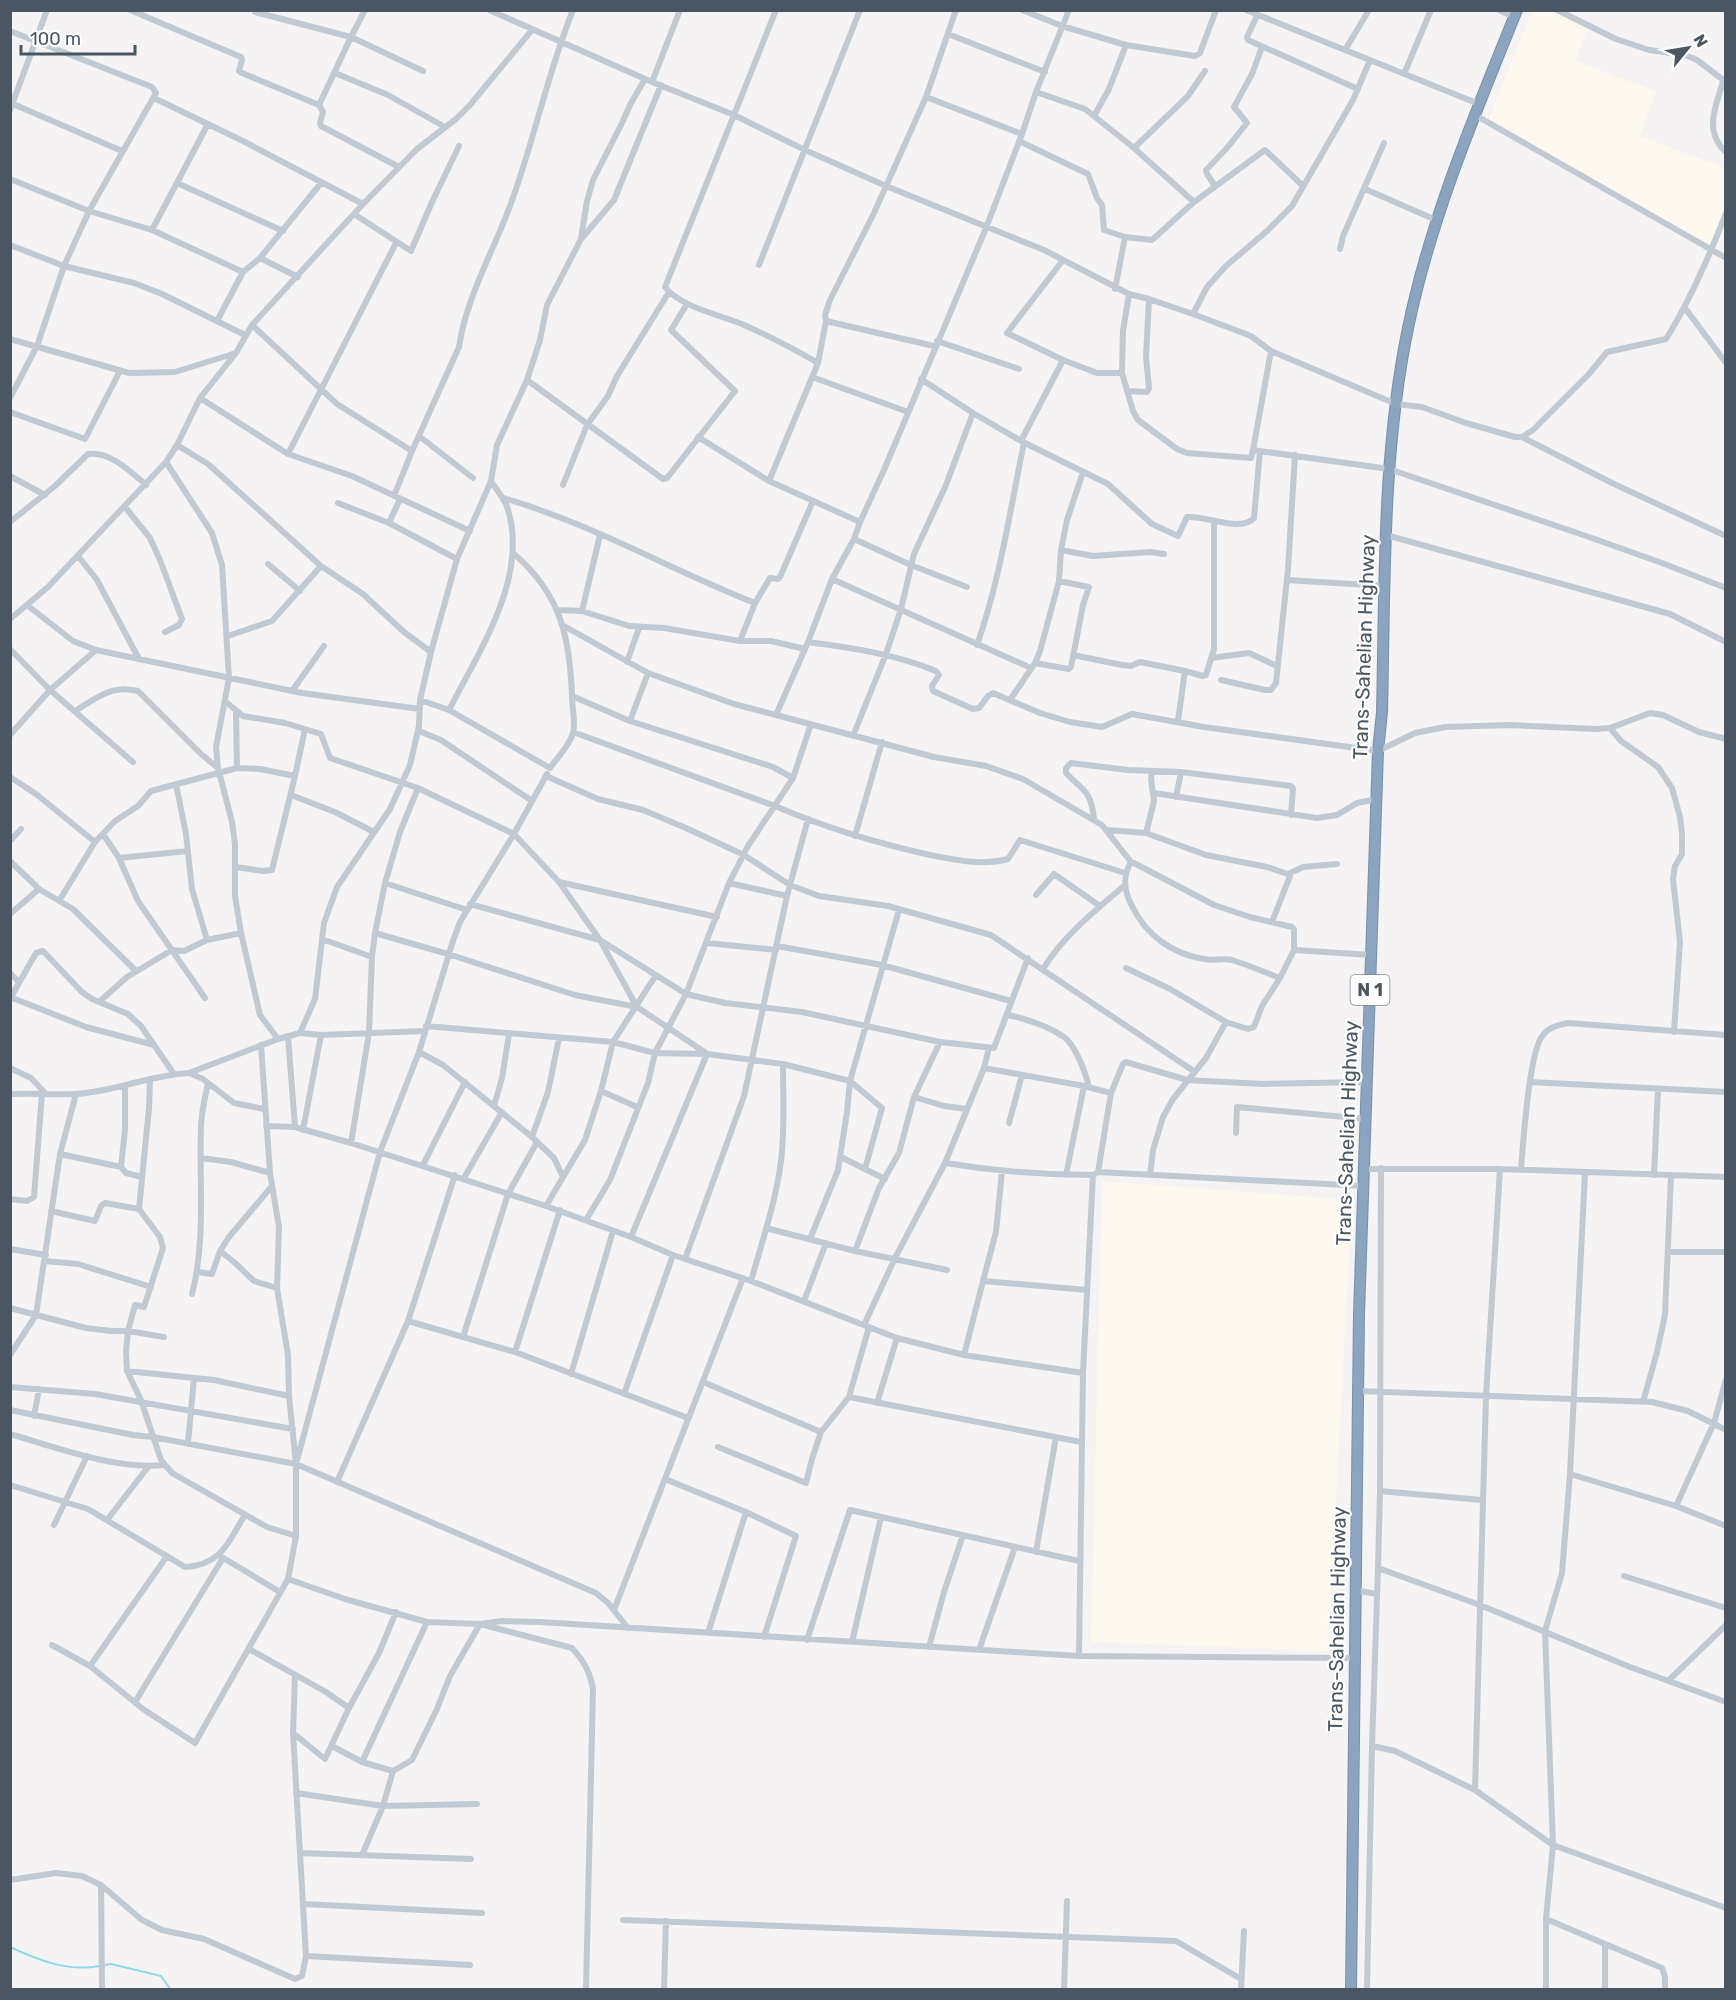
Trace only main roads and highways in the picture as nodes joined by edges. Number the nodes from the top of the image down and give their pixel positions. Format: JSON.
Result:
{"nodes":[{"id":1,"x":1516,"y":14,"type":"edge"},
{"id":2,"x":1351,"y":1989,"type":"edge"}],
"edges":[{"from":1,"to":2,"type":"highway","name":"Trans-Sahelian Highway","number":"N 1"}]}
